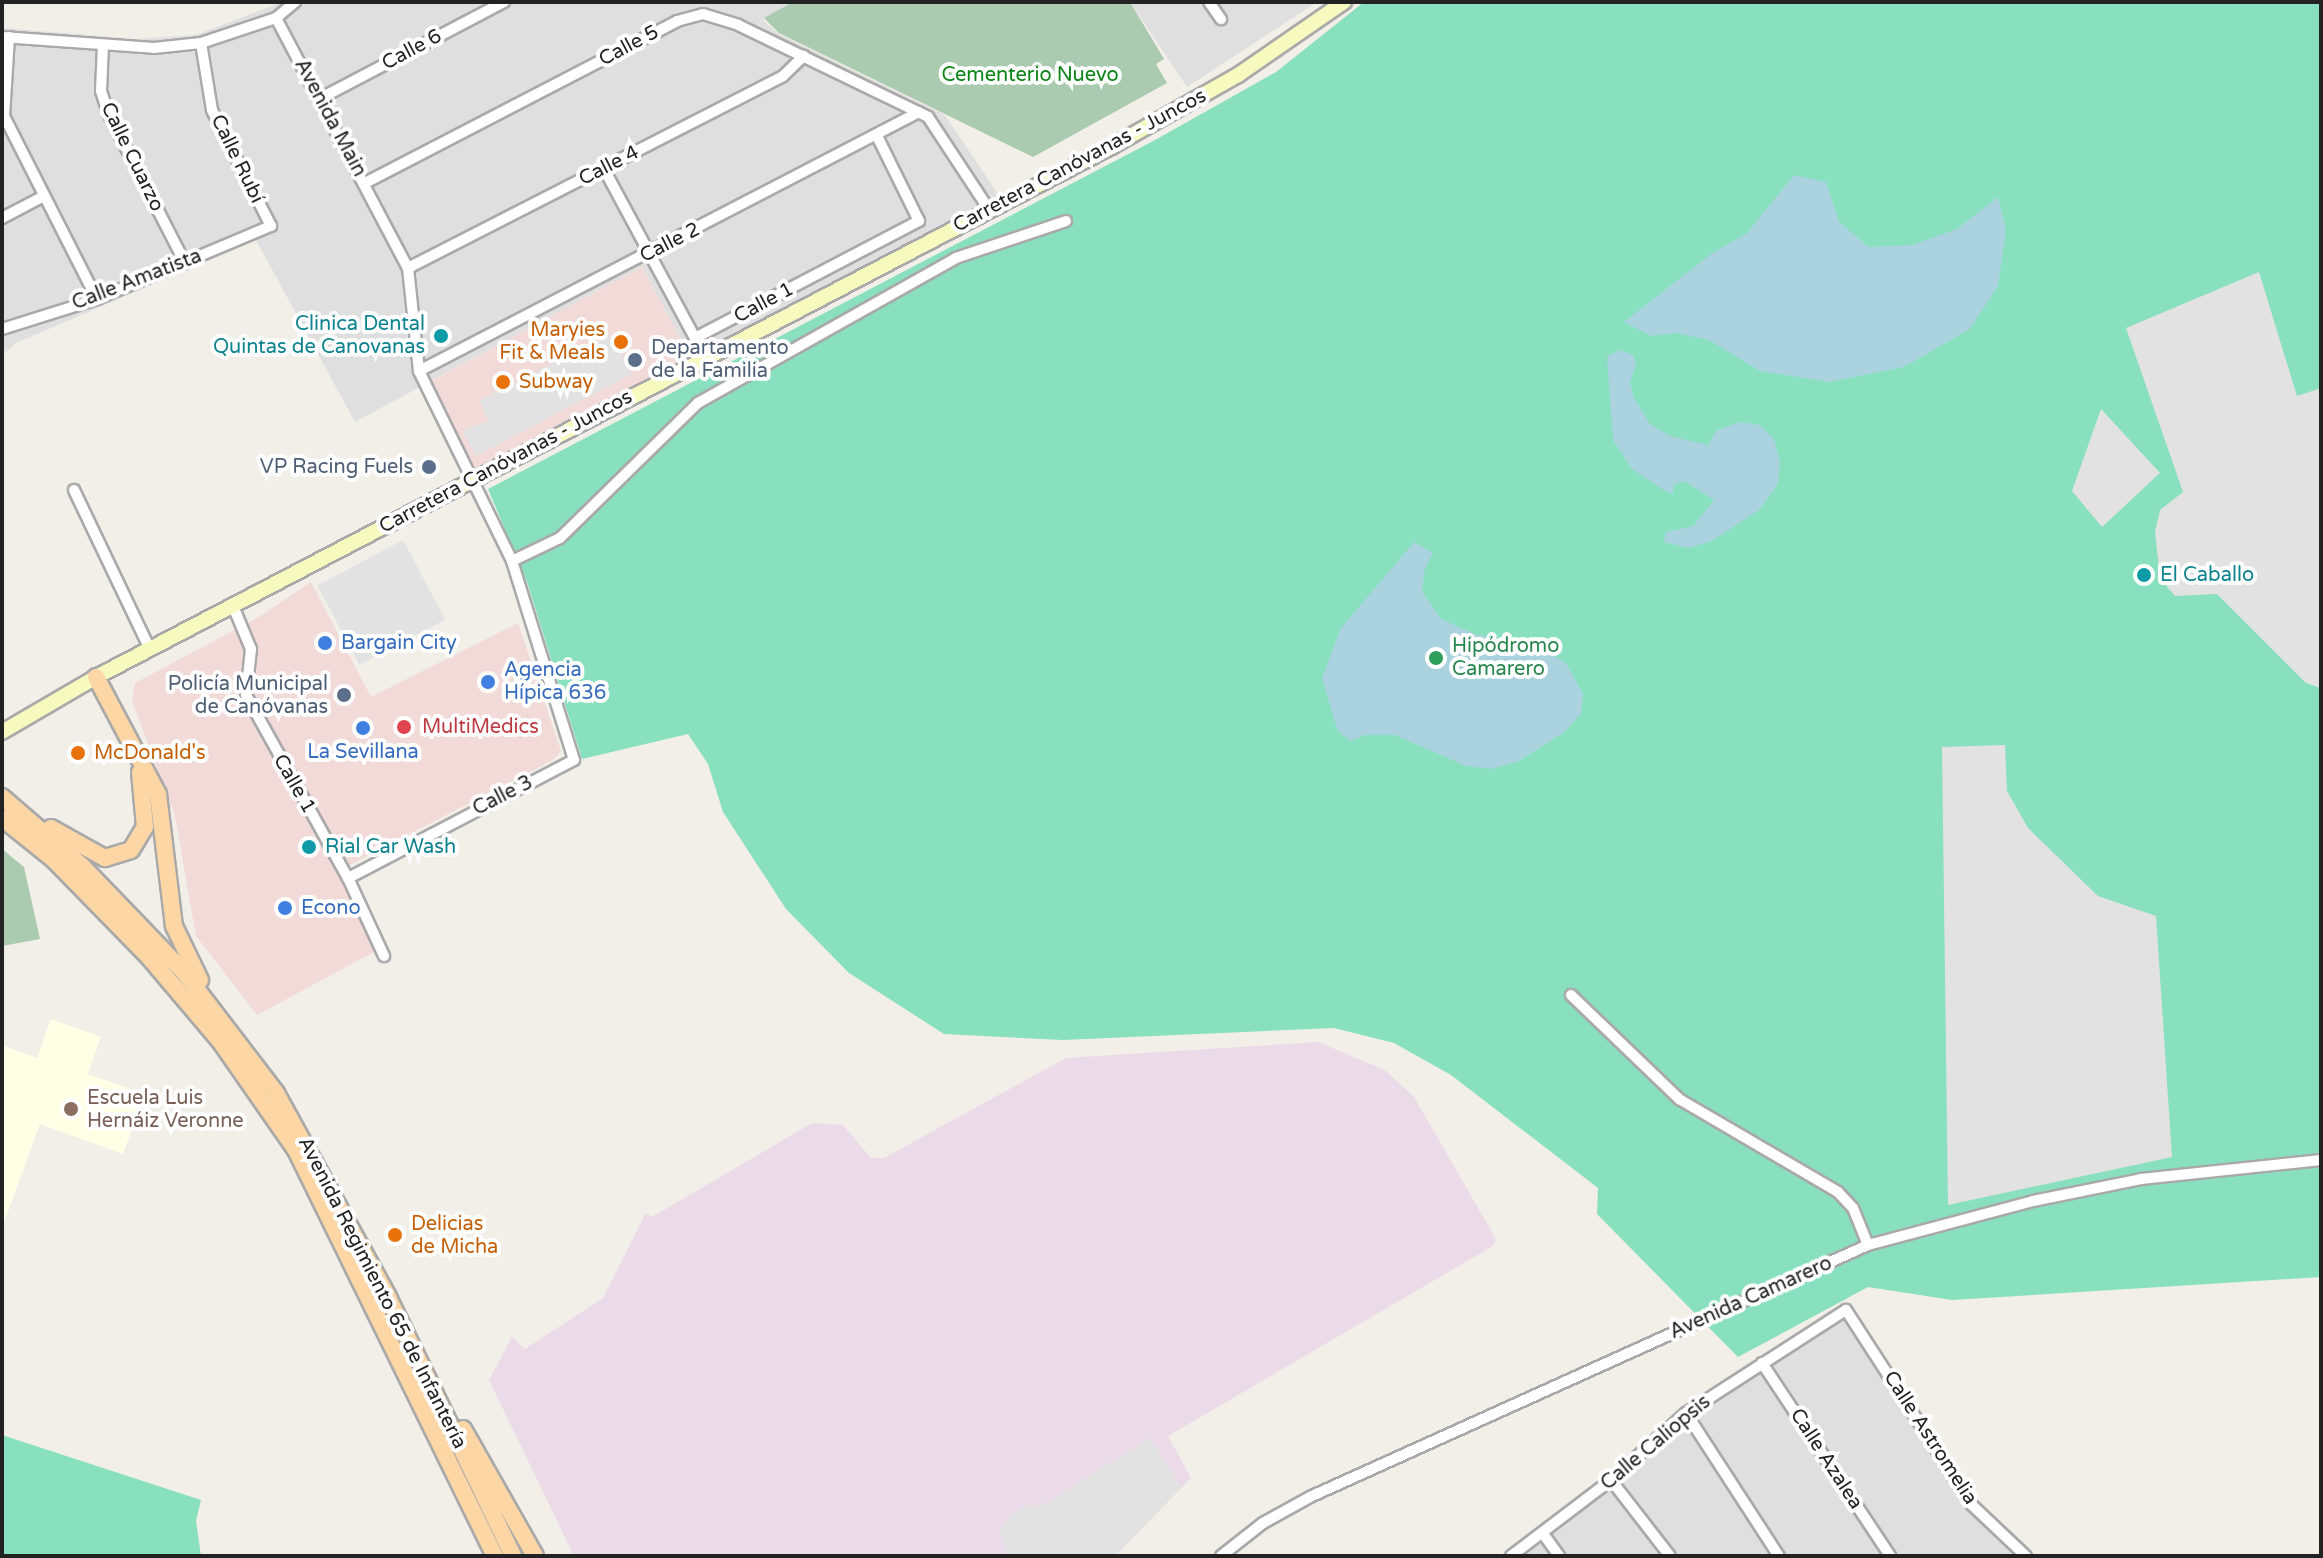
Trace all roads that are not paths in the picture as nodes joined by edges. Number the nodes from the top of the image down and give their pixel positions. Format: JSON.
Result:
{"nodes":[{"id":1,"x":295,"y":2,"type":"edge"},
{"id":2,"x":504,"y":2,"type":"edge"},
{"id":3,"x":1209,"y":2,"type":"edge"},
{"id":4,"x":1344,"y":2,"type":"edge"},
{"id":5,"x":276,"y":18,"type":"junction"},
{"id":6,"x":1221,"y":19,"type":"dead end"},
{"id":7,"x":5,"y":37,"type":"edge"},
{"id":8,"x":201,"y":43,"type":"junction"},
{"id":9,"x":103,"y":45,"type":"junction"},
{"id":10,"x":804,"y":56,"type":"junction"},
{"id":11,"x":321,"y":98,"type":"junction"},
{"id":12,"x":919,"y":112,"type":"junction"},
{"id":13,"x":877,"y":136,"type":"junction"},
{"id":14,"x":604,"y":169,"type":"junction"},
{"id":15,"x":365,"y":183,"type":"junction"},
{"id":16,"x":42,"y":197,"type":"junction"},
{"id":17,"x":990,"y":211,"type":"junction"},
{"id":18,"x":2,"y":218,"type":"edge"},
{"id":19,"x":1066,"y":221,"type":"dead end"},
{"id":20,"x":271,"y":226,"type":"joint"},
{"id":21,"x":648,"y":254,"type":"junction"},
{"id":22,"x":185,"y":263,"type":"junction"},
{"id":23,"x":408,"y":268,"type":"junction"},
{"id":24,"x":97,"y":299,"type":"junction"},
{"id":25,"x":2,"y":329,"type":"edge"},
{"id":26,"x":419,"y":371,"type":"junction"},
{"id":27,"x":472,"y":480,"type":"junction"},
{"id":28,"x":74,"y":490,"type":"dead end"},
{"id":29,"x":512,"y":561,"type":"junction"},
{"id":30,"x":233,"y":606,"type":"junction"},
{"id":31,"x":150,"y":649,"type":"junction"},
{"id":32,"x":96,"y":677,"type":"junction"},
{"id":33,"x":2,"y":732,"type":"edge"},
{"id":34,"x":139,"y":766,"type":"junction"},
{"id":35,"x":2,"y":797,"type":"edge"},
{"id":36,"x":2,"y":818,"type":"edge"},
{"id":37,"x":33,"y":821,"type":"junction"},
{"id":38,"x":348,"y":878,"type":"junction"},
{"id":39,"x":384,"y":956,"type":"dead end"},
{"id":40,"x":1571,"y":995,"type":"dead end"},
{"id":41,"x":220,"y":1014,"type":"junction"},
{"id":42,"x":2321,"y":1160,"type":"edge"},
{"id":43,"x":1868,"y":1245,"type":"junction"},
{"id":44,"x":1846,"y":1310,"type":"joint"},
{"id":45,"x":1762,"y":1363,"type":"junction"},
{"id":46,"x":420,"y":1364,"type":"junction"},
{"id":47,"x":1686,"y":1413,"type":"junction"},
{"id":48,"x":1611,"y":1480,"type":"junction"},
{"id":49,"x":1544,"y":1535,"type":"junction"},
{"id":50,"x":495,"y":1556,"type":"edge"},
{"id":51,"x":513,"y":1556,"type":"edge"},
{"id":52,"x":535,"y":1556,"type":"edge"},
{"id":53,"x":1221,"y":1556,"type":"edge"},
{"id":54,"x":1511,"y":1556,"type":"edge"},
{"id":55,"x":1559,"y":1556,"type":"edge"},
{"id":56,"x":1670,"y":1556,"type":"edge"},
{"id":57,"x":1779,"y":1556,"type":"edge"},
{"id":58,"x":1890,"y":1556,"type":"edge"},
{"id":59,"x":2026,"y":1556,"type":"edge"}],
"edges":[{"from":1,"to":5,"type":"street"},
{"from":2,"to":11,"type":"street","name":"Calle 6"},
{"from":3,"to":6,"type":"street"},
{"from":4,"to":17,"type":"main road","name":"Carretera Canóvanas - Juncos"},
{"from":5,"to":8,"type":"street"},
{"from":5,"to":11,"type":"street","name":"Avenida Main"},
{"from":7,"to":9,"type":"street"},
{"from":7,"to":16,"type":"street"},
{"from":8,"to":9,"type":"street"},
{"from":8,"to":20,"type":"street","name":"Calle Rubí"},
{"from":9,"to":22,"type":"street","name":"Calle Cuarzo"},
{"from":10,"to":12,"type":"street","name":"Calle 5"},
{"from":10,"to":14,"type":"street","name":"Calle 4"},
{"from":10,"to":15,"type":"street","name":"Calle 5"},
{"from":11,"to":15,"type":"street","name":"Avenida Main"},
{"from":12,"to":13,"type":"street","name":"Calle 2"},
{"from":12,"to":17,"type":"street","name":"Calle 5"},
{"from":13,"to":21,"type":"street","name":"Calle 2"},
{"from":13,"to":21,"type":"street","name":"Calle 1"},
{"from":14,"to":21,"type":"street","name":"Calle 1"},
{"from":14,"to":23,"type":"street","name":"Calle 4"},
{"from":15,"to":23,"type":"street","name":"Avenida Main"},
{"from":16,"to":18,"type":"street"},
{"from":16,"to":24,"type":"street"},
{"from":17,"to":27,"type":"main road","name":"Carretera Canóvanas - Juncos"},
{"from":19,"to":29,"type":"street"},
{"from":20,"to":22,"type":"street","name":"Calle Amatista"},
{"from":21,"to":26,"type":"street","name":"Calle 2"},
{"from":22,"to":24,"type":"street","name":"Calle Amatista"},
{"from":23,"to":26,"type":"street","name":"Avenida Main"},
{"from":24,"to":25,"type":"street","name":"Calle Amatista"},
{"from":26,"to":27,"type":"street","name":"Avenida Main"},
{"from":27,"to":29,"type":"street"},
{"from":27,"to":30,"type":"main road","name":"Carretera Canóvanas - Juncos"},
{"from":28,"to":31,"type":"street"},
{"from":29,"to":38,"type":"street","name":"Calle 3"},
{"from":30,"to":31,"type":"main road","name":"Carretera Canóvanas - Juncos"},
{"from":30,"to":38,"type":"street","name":"Calle 1"},
{"from":31,"to":32,"type":"main road","name":"Carretera Canóvanas - Juncos"},
{"from":32,"to":33,"type":"main road","name":"Carretera Canóvanas - Juncos"},
{"from":32,"to":34,"type":"main road"},
{"from":34,"to":37,"type":"main road"},
{"from":34,"to":41,"type":"main road"},
{"from":35,"to":37,"type":"main road","name":"Avenida Regimiento 65 de Infantería"},
{"from":36,"to":50,"type":"main road","name":"Avenida Regimiento 65 de Infantería"},
{"from":37,"to":41,"type":"main road","name":"Avenida Regimiento 65 de Infantería"},
{"from":38,"to":39,"type":"street","name":"Calle 1"},
{"from":40,"to":43,"type":"street"},
{"from":41,"to":46,"type":"main road","name":"Avenida Regimiento 65 de Infantería"},
{"from":42,"to":43,"type":"street","name":"Avenida Camarero"},
{"from":43,"to":53,"type":"street","name":"Avenida Camarero"},
{"from":44,"to":45,"type":"street","name":"Calle Caliopsis"},
{"from":44,"to":59,"type":"street","name":"Calle Astromelia"},
{"from":45,"to":47,"type":"street","name":"Calle Caliopsis"},
{"from":45,"to":58,"type":"street","name":"Calle Azalea"},
{"from":46,"to":51,"type":"main road","name":"Avenida Regimiento 65 de Infantería"},
{"from":46,"to":52,"type":"main road"},
{"from":47,"to":48,"type":"street","name":"Calle Caliopsis"},
{"from":47,"to":57,"type":"street"},
{"from":48,"to":49,"type":"street","name":"Calle Caliopsis"},
{"from":48,"to":56,"type":"street"},
{"from":49,"to":54,"type":"street","name":"Calle Caliopsis"},
{"from":49,"to":55,"type":"street"}]}
